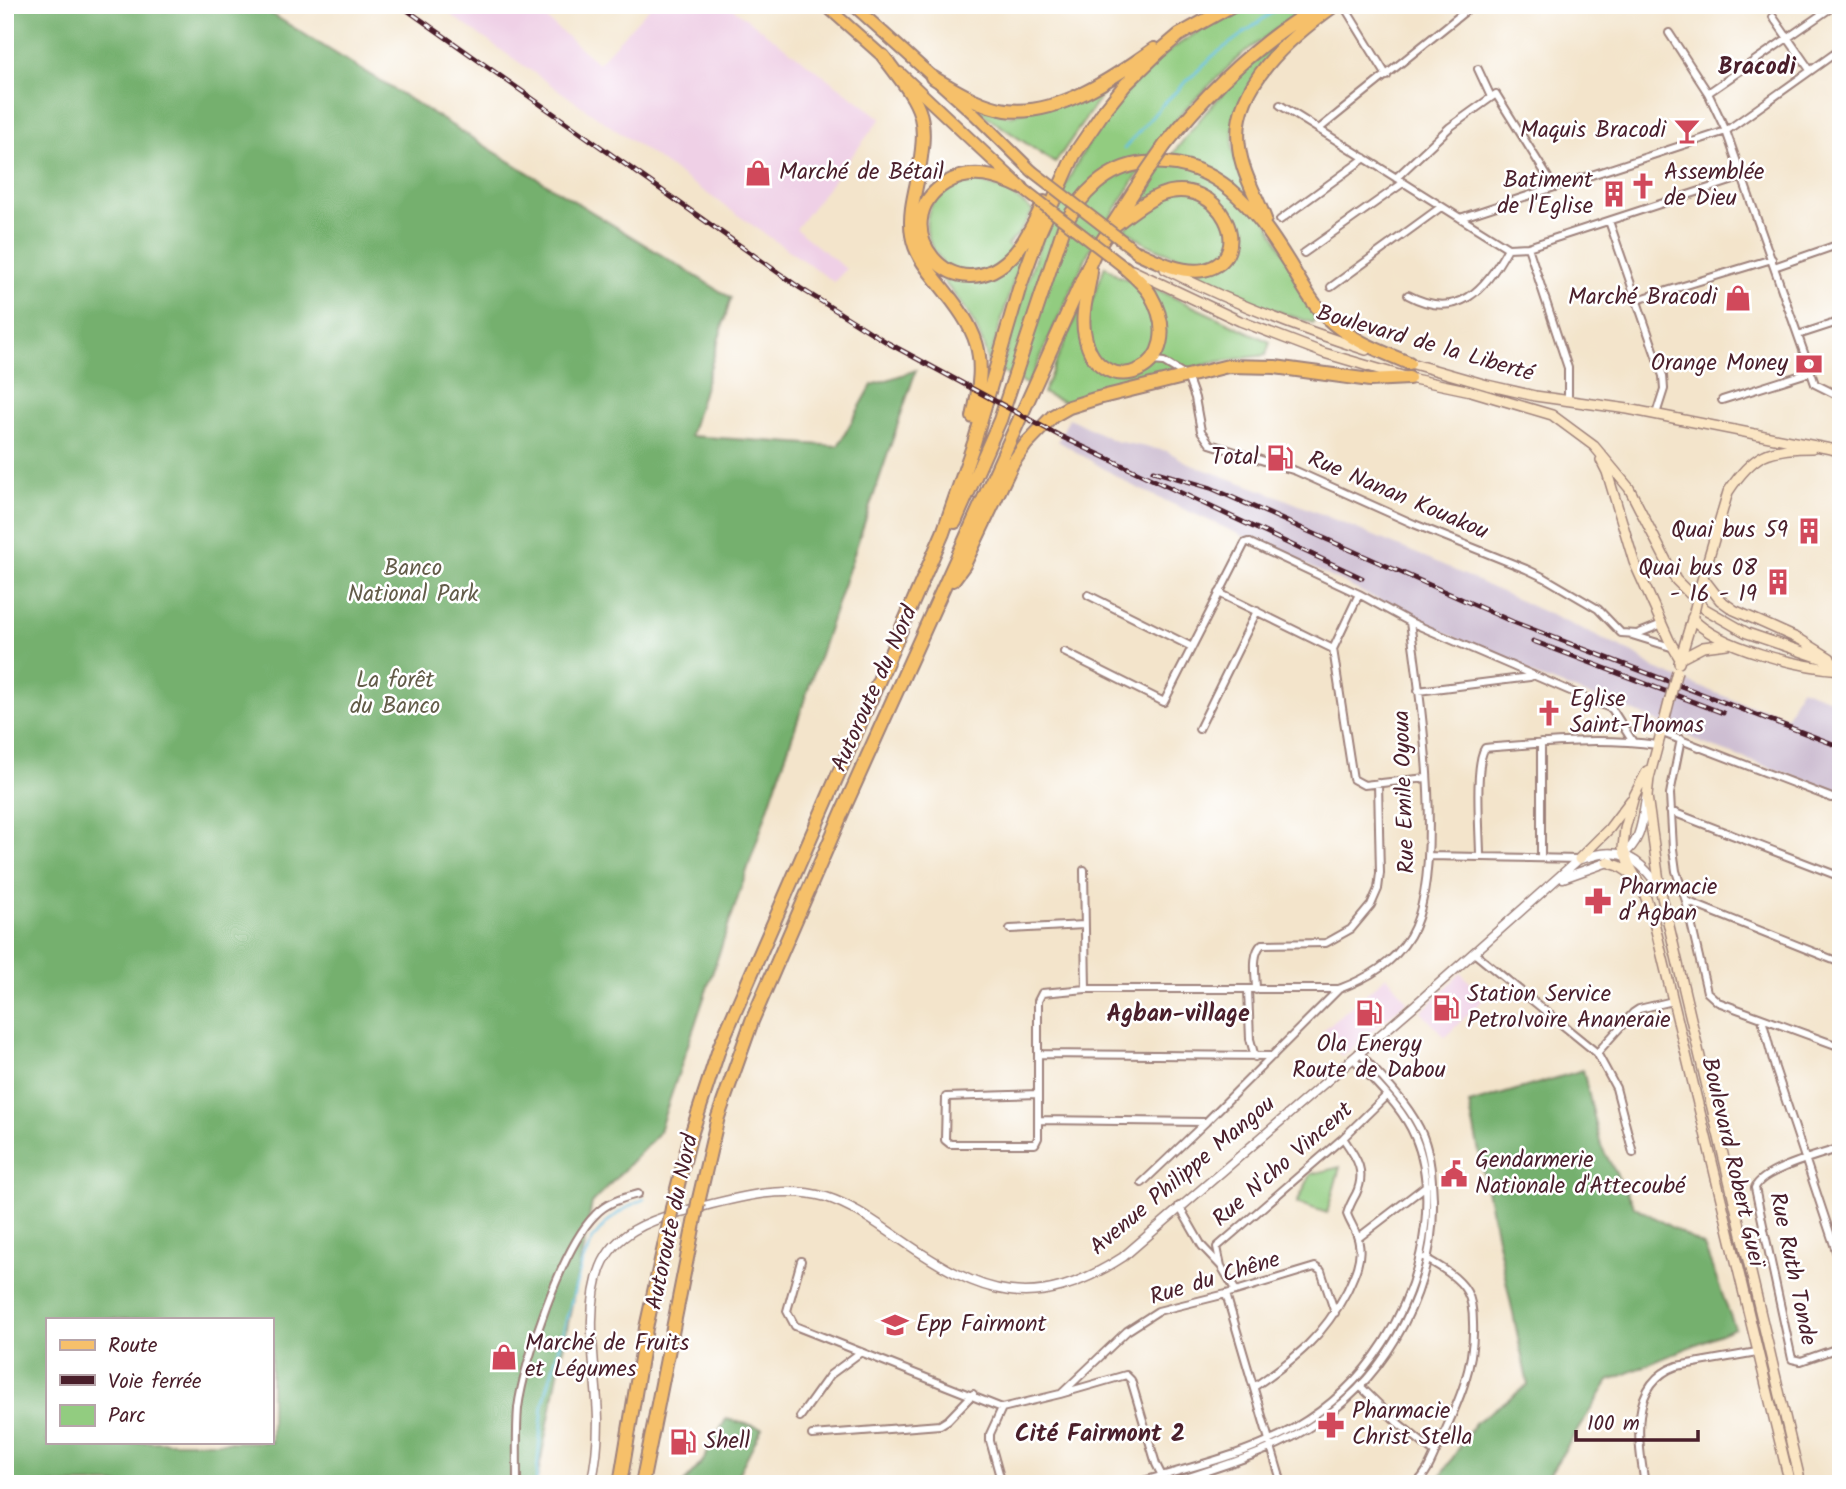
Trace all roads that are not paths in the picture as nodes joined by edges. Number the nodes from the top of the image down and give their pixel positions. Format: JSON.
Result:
{"nodes":[{"id":1,"x":825,"y":5,"type":"edge"},
{"id":2,"x":853,"y":5,"type":"edge"},
{"id":3,"x":1233,"y":5,"type":"edge"},
{"id":4,"x":1322,"y":5,"type":"edge"},
{"id":5,"x":1473,"y":5,"type":"edge"},
{"id":6,"x":1835,"y":5,"type":"edge"},
{"id":7,"x":1341,"y":8,"type":"edge"},
{"id":8,"x":1773,"y":17,"type":"dead end"},
{"id":9,"x":1669,"y":33,"type":"dead end"},
{"id":10,"x":1179,"y":35,"type":"junction"},
{"id":11,"x":1788,"y":38,"type":"junction"},
{"id":12,"x":1841,"y":49,"type":"edge"},
{"id":13,"x":883,"y":57,"type":"junction"},
{"id":14,"x":1478,"y":69,"type":"dead end"},
{"id":15,"x":1810,"y":71,"type":"junction"},
{"id":16,"x":1387,"y":76,"type":"junction"},
{"id":17,"x":932,"y":77,"type":"junction"},
{"id":18,"x":1708,"y":93,"type":"junction"},
{"id":19,"x":1491,"y":97,"type":"junction"},
{"id":20,"x":1280,"y":105,"type":"dead end"},
{"id":21,"x":1319,"y":129,"type":"junction"},
{"id":22,"x":1726,"y":131,"type":"junction"},
{"id":23,"x":1074,"y":155,"type":"junction"},
{"id":24,"x":1365,"y":158,"type":"junction"},
{"id":25,"x":1744,"y":177,"type":"junction"},
{"id":26,"x":1396,"y":178,"type":"junction"},
{"id":27,"x":1403,"y":183,"type":"junction"},
{"id":28,"x":1554,"y":187,"type":"junction"},
{"id":29,"x":1022,"y":188,"type":"junction"},
{"id":30,"x":1441,"y":207,"type":"junction"},
{"id":31,"x":1460,"y":218,"type":"junction"},
{"id":32,"x":1280,"y":220,"type":"dead end"},
{"id":33,"x":1609,"y":221,"type":"junction"},
{"id":34,"x":1107,"y":232,"type":"junction"},
{"id":35,"x":1271,"y":235,"type":"junction"},
{"id":36,"x":1837,"y":245,"type":"dead end"},
{"id":37,"x":1528,"y":247,"type":"junction"},
{"id":38,"x":1508,"y":248,"type":"junction"},
{"id":39,"x":1137,"y":252,"type":"junction"},
{"id":40,"x":1304,"y":253,"type":"dead end"},
{"id":41,"x":1094,"y":254,"type":"junction"},
{"id":42,"x":1772,"y":259,"type":"junction"},
{"id":43,"x":1125,"y":267,"type":"junction"},
{"id":44,"x":1774,"y":267,"type":"junction"},
{"id":45,"x":1331,"y":287,"type":"dead end"},
{"id":46,"x":1408,"y":295,"type":"dead end"},
{"id":47,"x":1637,"y":300,"type":"junction"},
{"id":48,"x":1841,"y":321,"type":"edge"},
{"id":49,"x":1798,"y":335,"type":"junction"},
{"id":50,"x":1152,"y":360,"type":"junction"},
{"id":51,"x":1409,"y":363,"type":"junction"},
{"id":52,"x":1811,"y":372,"type":"junction"},
{"id":53,"x":1187,"y":376,"type":"junction"},
{"id":54,"x":1409,"y":378,"type":"junction"},
{"id":55,"x":1841,"y":397,"type":"edge"},
{"id":56,"x":1722,"y":400,"type":"dead end"},
{"id":57,"x":1568,"y":401,"type":"junction"},
{"id":58,"x":1656,"y":414,"type":"junction"},
{"id":59,"x":974,"y":443,"type":"junction"},
{"id":60,"x":1594,"y":446,"type":"junction"},
{"id":61,"x":1836,"y":449,"type":"edge"},
{"id":62,"x":1703,"y":579,"type":"junction"},
{"id":63,"x":1219,"y":593,"type":"junction"},
{"id":64,"x":1359,"y":594,"type":"junction"},
{"id":65,"x":1088,"y":595,"type":"dead end"},
{"id":66,"x":937,"y":603,"type":"junction"},
{"id":67,"x":1257,"y":611,"type":"junction"},
{"id":68,"x":1693,"y":615,"type":"junction"},
{"id":69,"x":1410,"y":622,"type":"junction"},
{"id":70,"x":1662,"y":624,"type":"junction"},
{"id":71,"x":1630,"y":634,"type":"junction"},
{"id":72,"x":899,"y":636,"type":"junction"},
{"id":73,"x":1732,"y":644,"type":"junction"},
{"id":74,"x":1192,"y":647,"type":"junction"},
{"id":75,"x":1674,"y":648,"type":"junction"},
{"id":76,"x":1333,"y":649,"type":"junction"},
{"id":77,"x":1064,"y":652,"type":"dead end"},
{"id":78,"x":1680,"y":659,"type":"junction"},
{"id":79,"x":1841,"y":667,"type":"edge"},
{"id":80,"x":1532,"y":676,"type":"junction"},
{"id":81,"x":1418,"y":691,"type":"junction"},
{"id":82,"x":1662,"y":727,"type":"junction"},
{"id":83,"x":1199,"y":729,"type":"dead end"},
{"id":84,"x":1681,"y":739,"type":"junction"},
{"id":85,"x":1633,"y":742,"type":"junction"},
{"id":86,"x":1541,"y":743,"type":"junction"},
{"id":87,"x":1657,"y":745,"type":"junction"},
{"id":88,"x":1653,"y":760,"type":"junction"},
{"id":89,"x":1426,"y":778,"type":"junction"},
{"id":90,"x":1378,"y":783,"type":"junction"},
{"id":91,"x":1634,"y":796,"type":"junction"},
{"id":92,"x":1647,"y":796,"type":"junction"},
{"id":93,"x":1832,"y":798,"type":"dead end"},
{"id":94,"x":1670,"y":811,"type":"junction"},
{"id":95,"x":1624,"y":854,"type":"junction"},
{"id":96,"x":1429,"y":856,"type":"junction"},
{"id":97,"x":1480,"y":856,"type":"junction"},
{"id":98,"x":1541,"y":857,"type":"junction"},
{"id":99,"x":1579,"y":859,"type":"junction"},
{"id":100,"x":1607,"y":862,"type":"junction"},
{"id":101,"x":1084,"y":870,"type":"dead end"},
{"id":102,"x":1841,"y":877,"type":"edge"},
{"id":103,"x":1556,"y":881,"type":"junction"},
{"id":104,"x":1639,"y":881,"type":"junction"},
{"id":105,"x":1660,"y":888,"type":"junction"},
{"id":106,"x":1686,"y":901,"type":"junction"},
{"id":107,"x":1084,"y":925,"type":"junction"},
{"id":108,"x":1010,"y":929,"type":"dead end"},
{"id":109,"x":1474,"y":953,"type":"junction"},
{"id":110,"x":1841,"y":963,"type":"edge"},
{"id":111,"x":1086,"y":989,"type":"junction"},
{"id":112,"x":1339,"y":989,"type":"junction"},
{"id":113,"x":1252,"y":990,"type":"junction"},
{"id":114,"x":1673,"y":1001,"type":"junction"},
{"id":115,"x":1762,"y":1019,"type":"junction"},
{"id":116,"x":1841,"y":1047,"type":"edge"},
{"id":117,"x":1597,"y":1053,"type":"junction"},
{"id":118,"x":1038,"y":1054,"type":"junction"},
{"id":119,"x":1356,"y":1055,"type":"junction"},
{"id":120,"x":1273,"y":1056,"type":"junction"},
{"id":121,"x":1255,"y":1057,"type":"junction"},
{"id":122,"x":1038,"y":1094,"type":"junction"},
{"id":123,"x":1387,"y":1096,"type":"junction"},
{"id":124,"x":1038,"y":1120,"type":"junction"},
{"id":125,"x":1206,"y":1122,"type":"junction"},
{"id":126,"x":1343,"y":1138,"type":"junction"},
{"id":127,"x":1841,"y":1148,"type":"edge"},
{"id":128,"x":1633,"y":1153,"type":"dead end"},
{"id":129,"x":1805,"y":1159,"type":"junction"},
{"id":130,"x":1142,"y":1183,"type":"dead end"},
{"id":131,"x":1427,"y":1185,"type":"junction"},
{"id":132,"x":638,"y":1194,"type":"dead end"},
{"id":133,"x":1179,"y":1206,"type":"junction"},
{"id":134,"x":1358,"y":1238,"type":"junction"},
{"id":135,"x":1420,"y":1256,"type":"junction"},
{"id":136,"x":1428,"y":1260,"type":"junction"},
{"id":137,"x":802,"y":1261,"type":"dead end"},
{"id":138,"x":1221,"y":1266,"type":"junction"},
{"id":139,"x":1841,"y":1266,"type":"edge"},
{"id":140,"x":1236,"y":1291,"type":"junction"},
{"id":141,"x":1226,"y":1294,"type":"junction"},
{"id":142,"x":1335,"y":1313,"type":"junction"},
{"id":143,"x":1841,"y":1347,"type":"edge"},
{"id":144,"x":861,"y":1352,"type":"junction"},
{"id":145,"x":1757,"y":1352,"type":"junction"},
{"id":146,"x":1360,"y":1386,"type":"junction"},
{"id":147,"x":1254,"y":1387,"type":"junction"},
{"id":148,"x":973,"y":1394,"type":"junction"},
{"id":149,"x":1060,"y":1394,"type":"junction"},
{"id":150,"x":1002,"y":1408,"type":"junction"},
{"id":151,"x":800,"y":1417,"type":"dead end"},
{"id":152,"x":812,"y":1436,"type":"dead end"},
{"id":153,"x":1271,"y":1445,"type":"junction"},
{"id":154,"x":1435,"y":1453,"type":"junction"},
{"id":155,"x":1162,"y":1475,"type":"junction"},
{"id":156,"x":517,"y":1484,"type":"edge"},
{"id":157,"x":592,"y":1484,"type":"edge"},
{"id":158,"x":620,"y":1484,"type":"edge"},
{"id":159,"x":642,"y":1484,"type":"edge"},
{"id":160,"x":1002,"y":1484,"type":"edge"},
{"id":161,"x":1133,"y":1484,"type":"edge"},
{"id":162,"x":1167,"y":1484,"type":"edge"},
{"id":163,"x":1282,"y":1484,"type":"edge"},
{"id":164,"x":1416,"y":1484,"type":"edge"},
{"id":165,"x":1645,"y":1484,"type":"edge"},
{"id":166,"x":1790,"y":1484,"type":"edge"},
{"id":167,"x":1801,"y":1484,"type":"edge"}],
"edges":[{"from":1,"to":13,"type":"main road"},
{"from":2,"to":17,"type":"main road"},
{"from":3,"to":10,"type":"highway","name":"Autoroute du Nord"},
{"from":4,"to":34,"type":"highway","name":"Autoroute du Nord","bridge":true},
{"from":5,"to":16,"type":"street"},
{"from":6,"to":11,"type":"street"},
{"from":7,"to":16,"type":"street"},
{"from":7,"to":35,"type":"highway"},
{"from":8,"to":11,"type":"street"},
{"from":9,"to":18,"type":"street"},
{"from":10,"to":17,"type":"highway"},
{"from":10,"to":23,"type":"highway","name":"Autoroute du Nord"},
{"from":11,"to":15,"type":"street"},
{"from":11,"to":18,"type":"street"},
{"from":12,"to":15,"type":"street"},
{"from":13,"to":29,"type":"main road"},
{"from":13,"to":59,"type":"highway"},
{"from":14,"to":19,"type":"street"},
{"from":15,"to":22,"type":"street"},
{"from":16,"to":21,"type":"street"},
{"from":17,"to":39,"type":"main road","bridge":true},
{"from":18,"to":22,"type":"street"},
{"from":19,"to":26,"type":"street"},
{"from":19,"to":28,"type":"street"},
{"from":20,"to":21,"type":"street"},
{"from":21,"to":24,"type":"street"},
{"from":22,"to":25,"type":"street"},
{"from":22,"to":28,"type":"street"},
{"from":23,"to":29,"type":"highway"},
{"from":23,"to":59,"type":"highway","name":"Autoroute du Nord"},
{"from":24,"to":26,"type":"street"},
{"from":24,"to":32,"type":"street"},
{"from":25,"to":33,"type":"street"},
{"from":25,"to":42,"type":"street"},
{"from":26,"to":27,"type":"street"},
{"from":27,"to":30,"type":"street"},
{"from":27,"to":40,"type":"street"},
{"from":28,"to":31,"type":"street"},
{"from":29,"to":43,"type":"main road","bridge":true},
{"from":30,"to":31,"type":"street"},
{"from":30,"to":45,"type":"street"},
{"from":31,"to":38,"type":"street"},
{"from":33,"to":37,"type":"street"},
{"from":33,"to":47,"type":"street"},
{"from":34,"to":39,"type":"highway"},
{"from":34,"to":41,"type":"highway","name":"Autoroute du Nord"},
{"from":35,"to":51,"type":"highway"},
{"from":35,"to":72,"type":"highway"},
{"from":36,"to":44,"type":"street"},
{"from":37,"to":38,"type":"street"},
{"from":37,"to":57,"type":"street"},
{"from":38,"to":46,"type":"street"},
{"from":39,"to":51,"type":"main road","name":"Boulevard de la Liberté"},
{"from":41,"to":50,"type":"highway"},
{"from":41,"to":66,"type":"highway","name":"Autoroute du Nord"},
{"from":42,"to":44,"type":"street"},
{"from":42,"to":47,"type":"street"},
{"from":43,"to":50,"type":"highway"},
{"from":43,"to":54,"type":"main road"},
{"from":44,"to":49,"type":"street"},
{"from":47,"to":58,"type":"street"},
{"from":48,"to":49,"type":"street"},
{"from":49,"to":52,"type":"street"},
{"from":50,"to":53,"type":"street"},
{"from":51,"to":57,"type":"main road","name":"Boulevard de la Liberté"},
{"from":52,"to":55,"type":"street"},
{"from":52,"to":56,"type":"street"},
{"from":53,"to":54,"type":"highway"},
{"from":53,"to":66,"type":"highway"},
{"from":53,"to":71,"type":"street","name":"Rue Nanan Kouakou"},
{"from":54,"to":60,"type":"main road"},
{"from":57,"to":58,"type":"main road","name":"Boulevard de la Liberté"},
{"from":58,"to":61,"type":"main road","name":"Boulevard de la Liberté"},
{"from":59,"to":72,"type":"highway","name":"Autoroute du Nord"},
{"from":60,"to":70,"type":"main road"},
{"from":60,"to":79,"type":"main road"},
{"from":61,"to":62,"type":"main road","name":"Boulevard Robert Gueï"},
{"from":62,"to":68,"type":"main road","name":"Boulevard Robert Gueï","bridge":true},
{"from":62,"to":79,"type":"main road"},
{"from":63,"to":64,"type":"street"},
{"from":63,"to":67,"type":"street"},
{"from":63,"to":74,"type":"street"},
{"from":64,"to":69,"type":"street"},
{"from":64,"to":76,"type":"street"},
{"from":65,"to":74,"type":"street"},
{"from":66,"to":159,"type":"highway","name":"Autoroute du Nord","bridge":true},
{"from":67,"to":76,"type":"street"},
{"from":67,"to":83,"type":"street"},
{"from":68,"to":73,"type":"main road"},
{"from":68,"to":78,"type":"main road","name":"Boulevard Robert Gueï"},
{"from":69,"to":80,"type":"street"},
{"from":69,"to":81,"type":"street","name":"Rue Emile Oyoua"},
{"from":70,"to":71,"type":"street"},
{"from":70,"to":75,"type":"main road"},
{"from":71,"to":75,"type":"street"},
{"from":72,"to":158,"type":"highway","name":"Autoroute du Nord","bridge":true},
{"from":73,"to":78,"type":"main road"},
{"from":73,"to":79,"type":"main road"},
{"from":74,"to":77,"type":"street"},
{"from":75,"to":78,"type":"main road"},
{"from":76,"to":90,"type":"street"},
{"from":78,"to":82,"type":"main road","name":"Boulevard Robert Gueï","bridge":true},
{"from":80,"to":81,"type":"street"},
{"from":80,"to":85,"type":"street"},
{"from":81,"to":89,"type":"street","name":"Rue Emile Oyoua"},
{"from":82,"to":84,"type":"street"},
{"from":82,"to":87,"type":"main road","name":"Boulevard Robert Gueï"},
{"from":84,"to":93,"type":"street"},
{"from":84,"to":94,"type":"street"},
{"from":85,"to":86,"type":"street"},
{"from":85,"to":87,"type":"street"},
{"from":86,"to":97,"type":"street"},
{"from":86,"to":98,"type":"street"},
{"from":87,"to":88,"type":"main road","name":"Boulevard Robert Gueï"},
{"from":88,"to":91,"type":"main road","name":"Boulevard Robert Gueï"},
{"from":88,"to":92,"type":"main road","name":"Boulevard Robert Gueï"},
{"from":89,"to":90,"type":"street"},
{"from":89,"to":96,"type":"street","name":"Rue Emile Oyoua"},
{"from":90,"to":113,"type":"street"},
{"from":91,"to":95,"type":"main road","name":"Boulevard Robert Gueï"},
{"from":91,"to":99,"type":"main road"},
{"from":92,"to":95,"type":"street"},
{"from":92,"to":105,"type":"main road","name":"Boulevard Robert Gueï"},
{"from":94,"to":102,"type":"street"},
{"from":94,"to":106,"type":"street"},
{"from":95,"to":99,"type":"street"},
{"from":95,"to":100,"type":"street","name":"Avenue Philippe Mangou"},
{"from":95,"to":104,"type":"main road","name":"Boulevard Robert Gueï"},
{"from":95,"to":105,"type":"street","name":"Boulevard Robert Gueï"},
{"from":96,"to":97,"type":"street"},
{"from":96,"to":112,"type":"street","name":"Rue Emile Oyoua"},
{"from":97,"to":98,"type":"street"},
{"from":98,"to":99,"type":"street"},
{"from":99,"to":103,"type":"street","name":"Avenue Philippe Mangou"},
{"from":100,"to":103,"type":"street","name":"Avenue Philippe Mangou"},
{"from":100,"to":104,"type":"main road"},
{"from":101,"to":107,"type":"street"},
{"from":103,"to":109,"type":"street","name":"Avenue Philippe Mangou"},
{"from":104,"to":114,"type":"main road","name":"Boulevard Robert Gueï"},
{"from":105,"to":167,"type":"main road","name":"Boulevard Robert Gueï"},
{"from":106,"to":110,"type":"street"},
{"from":106,"to":115,"type":"street"},
{"from":107,"to":108,"type":"street"},
{"from":107,"to":111,"type":"street"},
{"from":109,"to":117,"type":"street"},
{"from":109,"to":119,"type":"street","name":"Avenue Philippe Mangou"},
{"from":111,"to":113,"type":"street","name":"Rue Emile Oyoua"},
{"from":111,"to":118,"type":"street","name":"Rue Emile Oyoua"},
{"from":112,"to":113,"type":"street","name":"Rue Emile Oyoua"},
{"from":112,"to":120,"type":"street"},
{"from":113,"to":121,"type":"street"},
{"from":114,"to":117,"type":"street"},
{"from":114,"to":145,"type":"main road","name":"Boulevard Robert Gueï"},
{"from":115,"to":116,"type":"street"},
{"from":115,"to":129,"type":"street"},
{"from":117,"to":128,"type":"street"},
{"from":118,"to":121,"type":"street"},
{"from":118,"to":122,"type":"street","name":"Rue Emile Oyoua"},
{"from":119,"to":123,"type":"street"},
{"from":119,"to":133,"type":"street","name":"Avenue Philippe Mangou"},
{"from":119,"to":136,"type":"street"},
{"from":120,"to":121,"type":"street"},
{"from":120,"to":125,"type":"street"},
{"from":122,"to":124,"type":"street","name":"Rue Emile Oyoua"},
{"from":122,"to":124,"type":"street"},
{"from":123,"to":126,"type":"street","name":"Rue N'cho Vincent"},
{"from":123,"to":131,"type":"street"},
{"from":124,"to":125,"type":"street"},
{"from":125,"to":130,"type":"street"},
{"from":126,"to":134,"type":"street"},
{"from":126,"to":138,"type":"street","name":"Rue N'cho Vincent"},
{"from":127,"to":129,"type":"street","name":"Rue Ruth Tonde"},
{"from":129,"to":139,"type":"street"},
{"from":129,"to":143,"type":"street","name":"Rue Ruth Tonde"},
{"from":131,"to":134,"type":"street"},
{"from":131,"to":135,"type":"street"},
{"from":132,"to":156,"type":"street"},
{"from":133,"to":138,"type":"street"},
{"from":133,"to":157,"type":"street","name":"Avenue Philippe Mangou"},
{"from":134,"to":142,"type":"street"},
{"from":135,"to":136,"type":"street"},
{"from":135,"to":153,"type":"street"},
{"from":136,"to":146,"type":"street"},
{"from":136,"to":154,"type":"street"},
{"from":137,"to":144,"type":"street"},
{"from":138,"to":140,"type":"street"},
{"from":140,"to":141,"type":"street","name":"Rue du Chêne"},
{"from":140,"to":142,"type":"street","name":"Rue du Chêne"},
{"from":141,"to":147,"type":"street"},
{"from":141,"to":149,"type":"street","name":"Rue du Chêne"},
{"from":142,"to":147,"type":"street"},
{"from":144,"to":148,"type":"street"},
{"from":144,"to":151,"type":"street"},
{"from":145,"to":165,"type":"street"},
{"from":145,"to":166,"type":"main road","name":"Boulevard Robert Gueï"},
{"from":146,"to":153,"type":"street"},
{"from":146,"to":154,"type":"street"},
{"from":147,"to":153,"type":"street"},
{"from":148,"to":150,"type":"street"},
{"from":148,"to":152,"type":"street"},
{"from":149,"to":150,"type":"street"},
{"from":149,"to":155,"type":"street"},
{"from":150,"to":160,"type":"street"},
{"from":153,"to":155,"type":"street"},
{"from":153,"to":162,"type":"street"},
{"from":153,"to":163,"type":"street"},
{"from":154,"to":164,"type":"street"},
{"from":155,"to":161,"type":"street"},
{"from":155,"to":162,"type":"street"}]}
